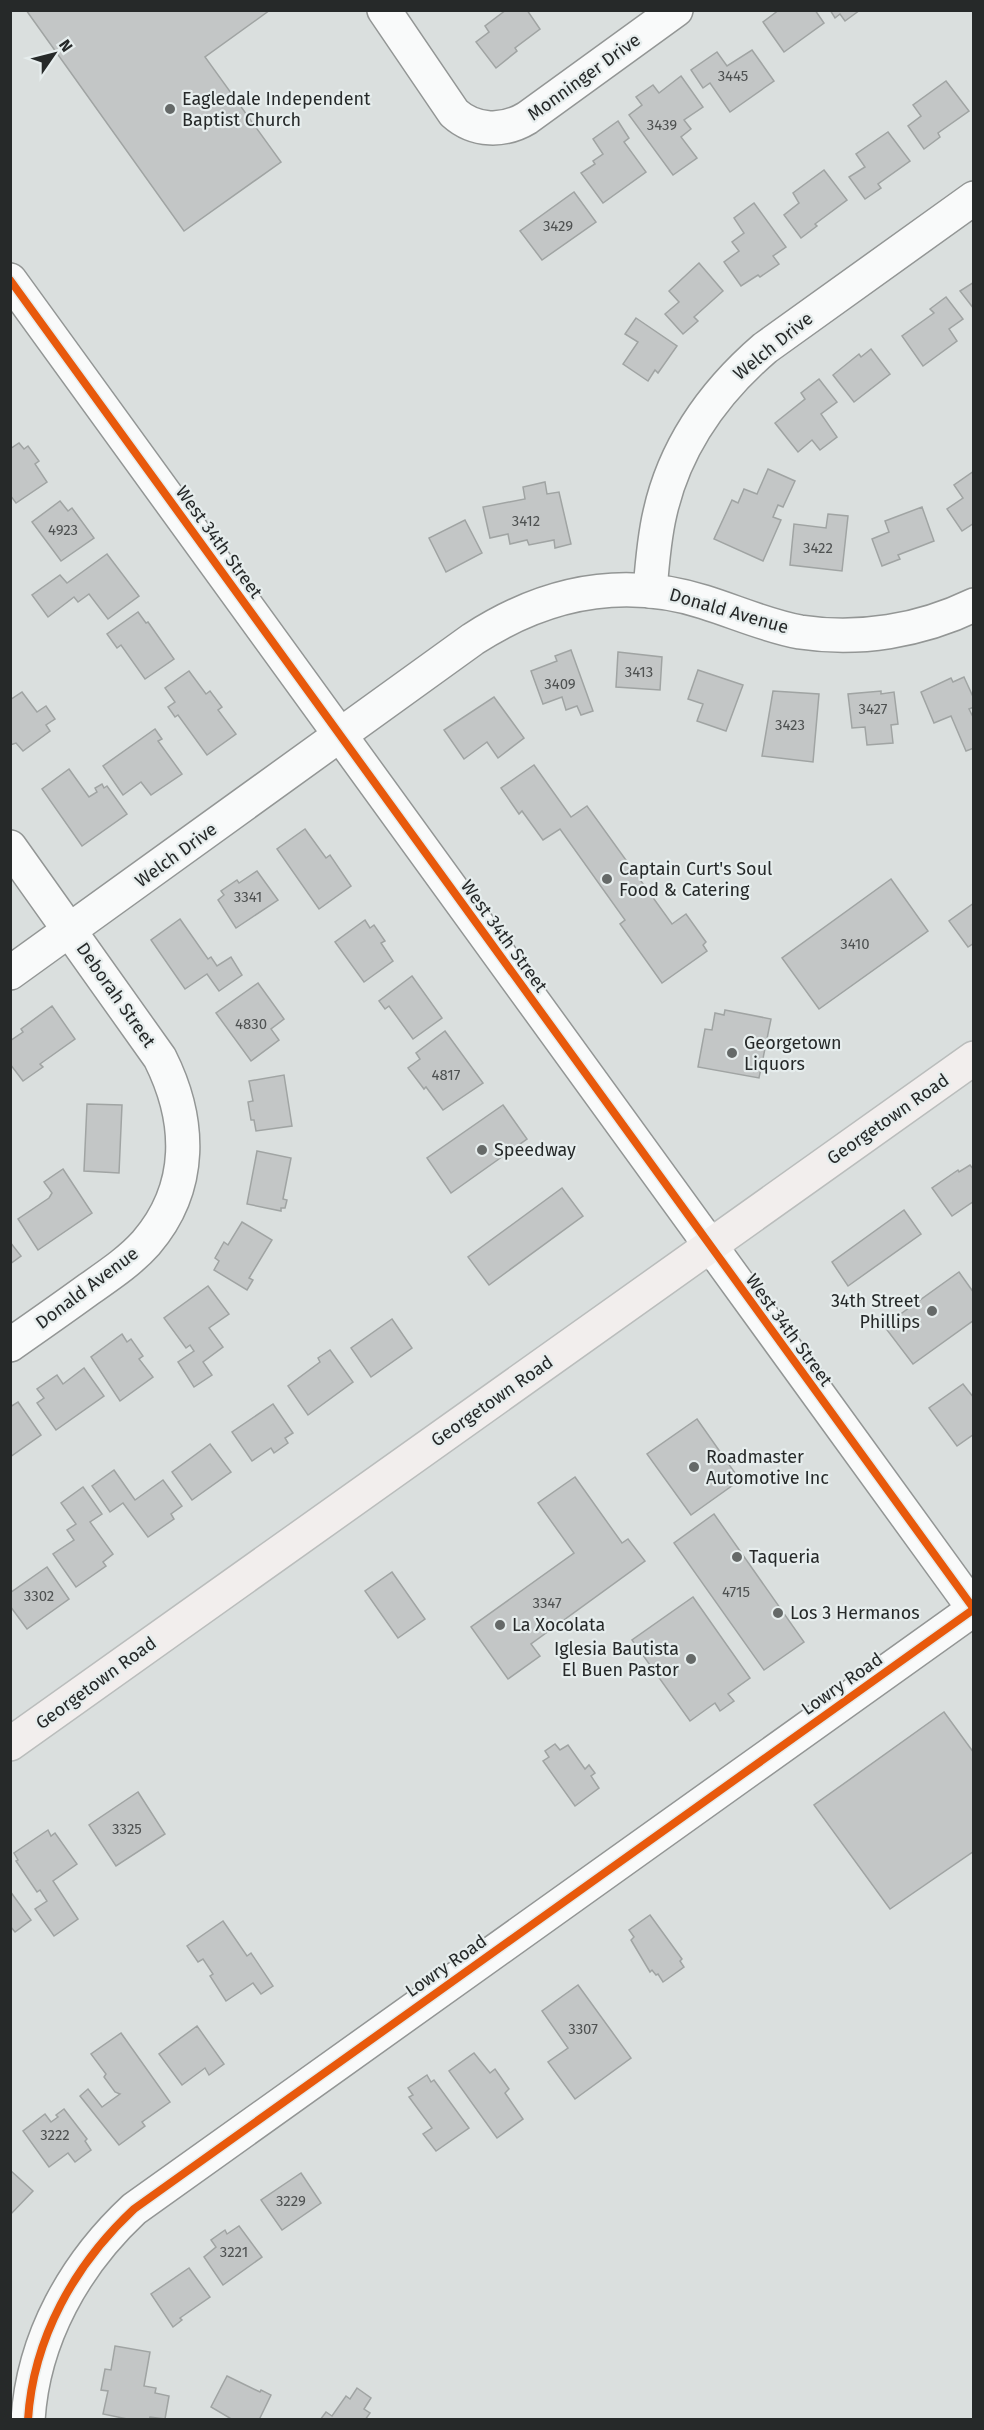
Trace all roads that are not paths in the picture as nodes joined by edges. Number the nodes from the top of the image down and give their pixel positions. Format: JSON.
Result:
{"nodes":[{"id":1,"x":384,"y":10,"type":"edge"},
{"id":2,"x":676,"y":10,"type":"edge"},
{"id":3,"x":974,"y":198,"type":"edge"},
{"id":4,"x":10,"y":280,"type":"edge"},
{"id":5,"x":650,"y":591,"type":"junction"},
{"id":6,"x":974,"y":605,"type":"edge"},
{"id":7,"x":342,"y":736,"type":"junction"},
{"id":8,"x":10,"y":847,"type":"edge"},
{"id":9,"x":70,"y":931,"type":"junction"},
{"id":10,"x":10,"y":973,"type":"edge"},
{"id":11,"x":974,"y":1058,"type":"edge"},
{"id":12,"x":182,"y":1159,"type":"joint"},
{"id":13,"x":710,"y":1247,"type":"junction"},
{"id":14,"x":10,"y":1345,"type":"edge"},
{"id":15,"x":974,"y":1609,"type":"edge"},
{"id":16,"x":10,"y":1744,"type":"edge"},
{"id":17,"x":28,"y":2420,"type":"edge"}],
"edges":[{"from":1,"to":2,"type":"street","name":"Monninger Drive"},
{"from":3,"to":5,"type":"street","name":"Welch Drive"},
{"from":4,"to":7,"type":"street","name":"West 34th Street"},
{"from":5,"to":6,"type":"street","name":"Donald Avenue"},
{"from":5,"to":7,"type":"street","name":"Donald Avenue"},
{"from":7,"to":9,"type":"street","name":"Welch Drive"},
{"from":7,"to":13,"type":"street","name":"West 34th Street"},
{"from":8,"to":9,"type":"street","name":"Deborah Street"},
{"from":9,"to":10,"type":"street","name":"Welch Drive"},
{"from":9,"to":12,"type":"street","name":"Deborah Street"},
{"from":11,"to":13,"type":"main road","name":"Georgetown Road"},
{"from":12,"to":14,"type":"street","name":"Donald Avenue"},
{"from":13,"to":15,"type":"street","name":"West 34th Street"},
{"from":13,"to":16,"type":"main road","name":"Georgetown Road"},
{"from":15,"to":17,"type":"street","name":"Lowry Road"}]}
